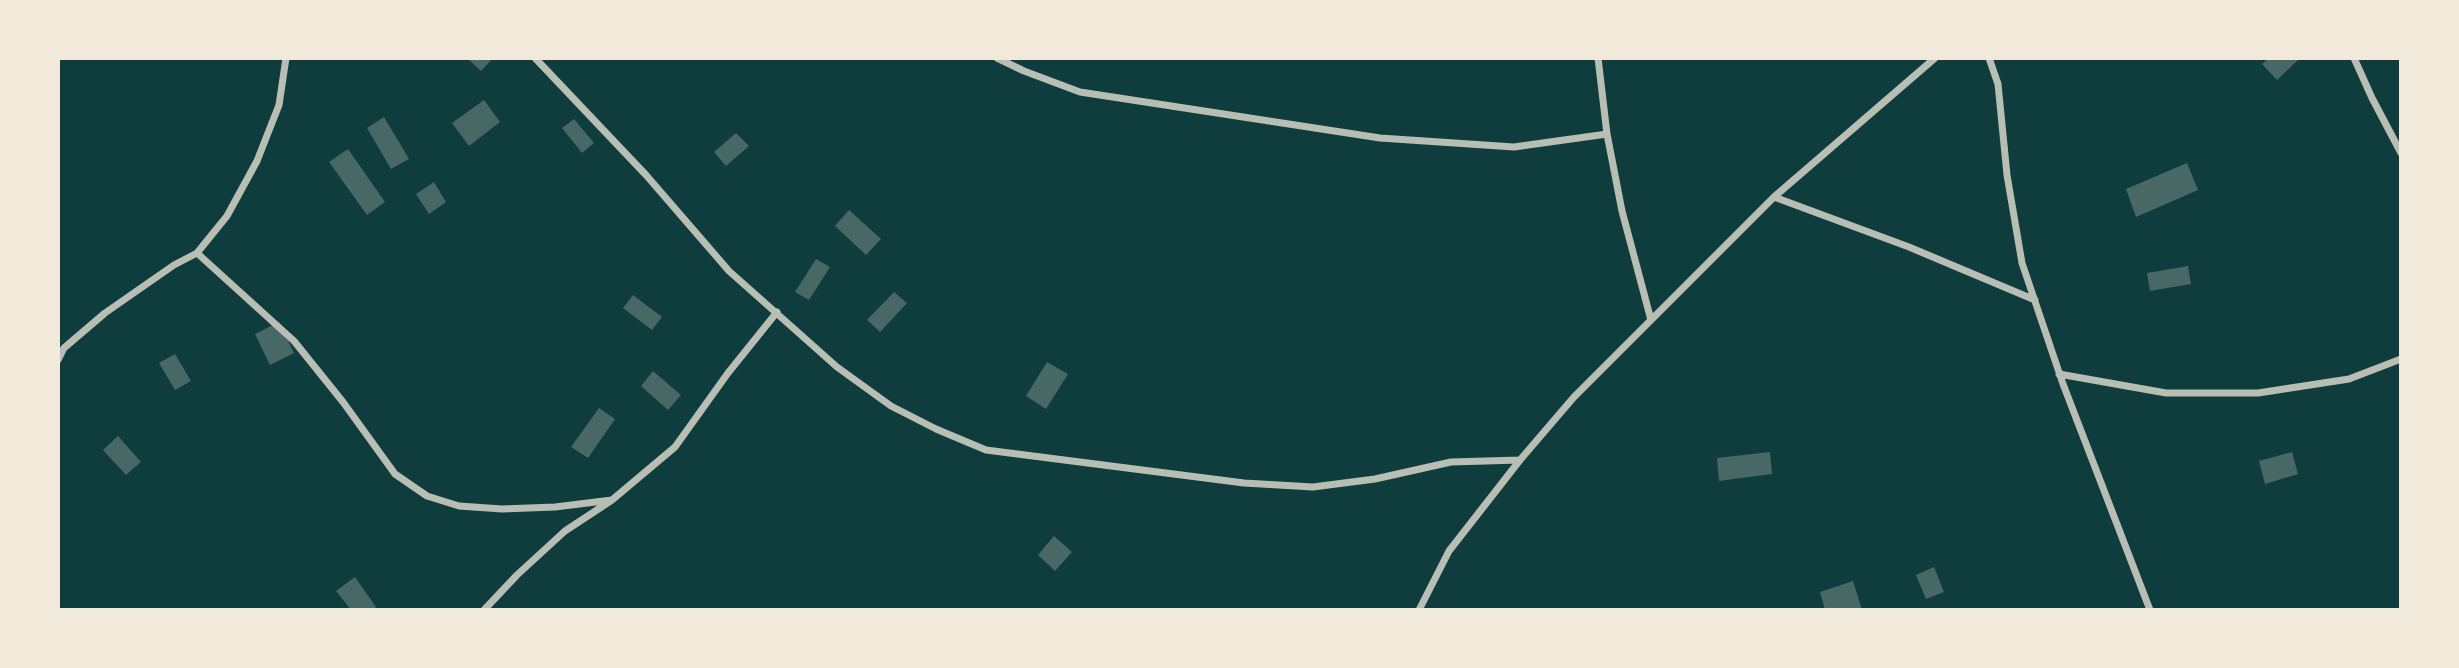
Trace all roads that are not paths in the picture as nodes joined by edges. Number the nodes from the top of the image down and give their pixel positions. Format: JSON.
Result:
{"nodes":[{"id":1,"x":286,"y":58,"type":"edge"},
{"id":2,"x":535,"y":58,"type":"edge"},
{"id":3,"x":997,"y":58,"type":"edge"},
{"id":4,"x":1598,"y":58,"type":"edge"},
{"id":5,"x":1935,"y":58,"type":"edge"},
{"id":6,"x":1989,"y":58,"type":"edge"},
{"id":7,"x":2354,"y":58,"type":"edge"},
{"id":8,"x":1607,"y":134,"type":"junction"},
{"id":9,"x":2401,"y":153,"type":"edge"},
{"id":10,"x":1774,"y":197,"type":"junction"},
{"id":11,"x":197,"y":253,"type":"junction"},
{"id":12,"x":2035,"y":300,"type":"junction"},
{"id":13,"x":777,"y":312,"type":"junction"},
{"id":14,"x":1651,"y":320,"type":"junction"},
{"id":15,"x":2401,"y":359,"type":"edge"},
{"id":16,"x":58,"y":360,"type":"edge"},
{"id":17,"x":2059,"y":374,"type":"junction"},
{"id":18,"x":1520,"y":460,"type":"junction"},
{"id":19,"x":612,"y":500,"type":"junction"},
{"id":20,"x":484,"y":610,"type":"edge"},
{"id":21,"x":1419,"y":610,"type":"edge"},
{"id":22,"x":2150,"y":610,"type":"edge"}],
"edges":[{"from":1,"to":11,"type":"street"},
{"from":2,"to":13,"type":"street"},
{"from":3,"to":8,"type":"street"},
{"from":4,"to":8,"type":"street"},
{"from":5,"to":10,"type":"street"},
{"from":6,"to":12,"type":"street"},
{"from":7,"to":9,"type":"street"},
{"from":8,"to":14,"type":"street"},
{"from":10,"to":12,"type":"street"},
{"from":10,"to":14,"type":"street"},
{"from":11,"to":16,"type":"street"},
{"from":11,"to":19,"type":"street"},
{"from":12,"to":17,"type":"street"},
{"from":13,"to":18,"type":"street"},
{"from":13,"to":19,"type":"street"},
{"from":14,"to":18,"type":"street"},
{"from":15,"to":17,"type":"street"},
{"from":17,"to":22,"type":"street"},
{"from":18,"to":21,"type":"street"},
{"from":19,"to":20,"type":"street"}]}
